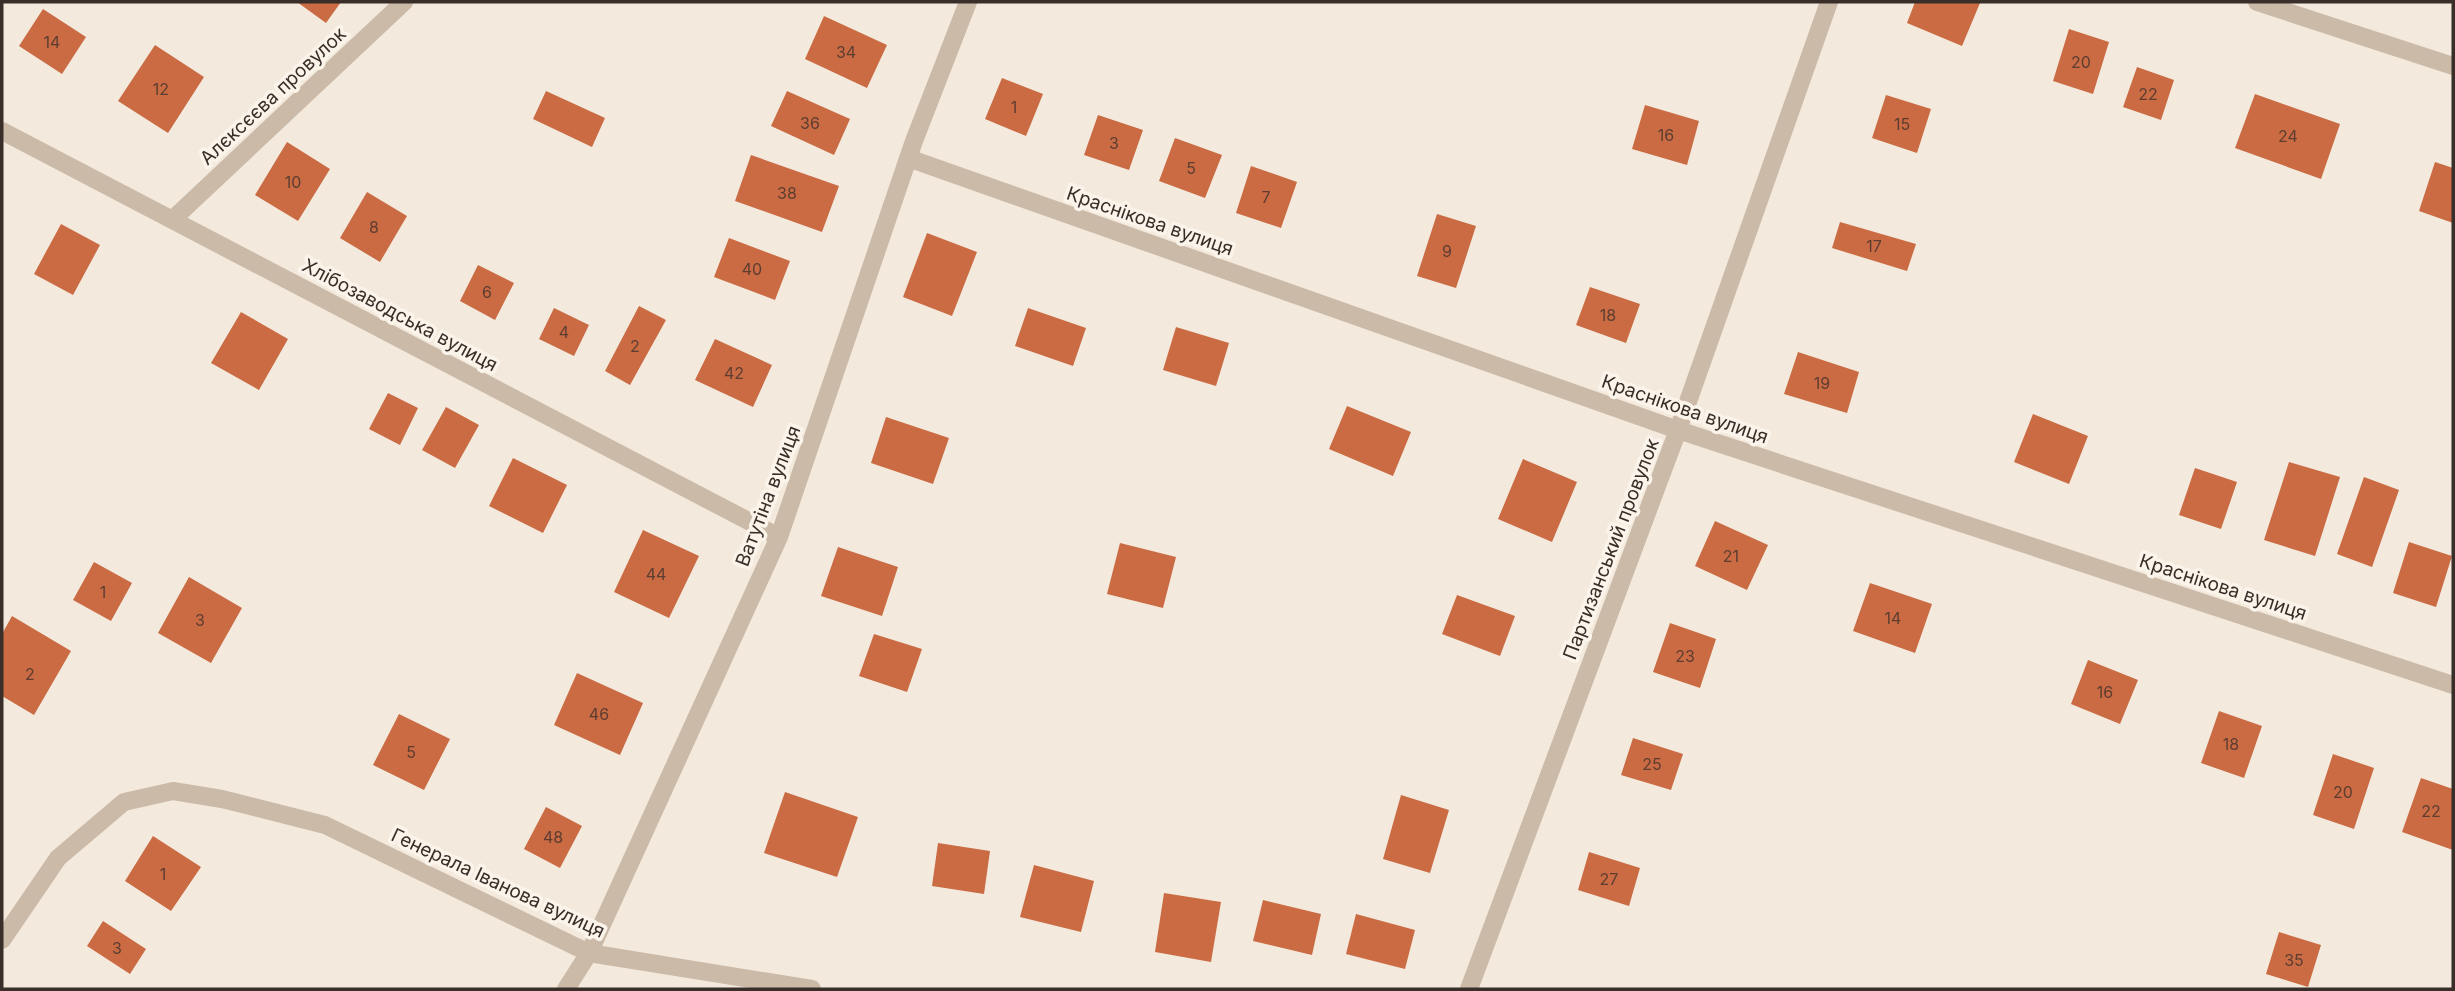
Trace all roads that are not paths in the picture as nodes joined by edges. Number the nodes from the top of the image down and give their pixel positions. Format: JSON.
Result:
{"nodes":[{"id":1,"x":404,"y":2,"type":"edge"},
{"id":2,"x":968,"y":2,"type":"edge"},
{"id":3,"x":1829,"y":2,"type":"edge"},
{"id":4,"x":2257,"y":2,"type":"edge"},
{"id":5,"x":2453,"y":66,"type":"edge"},
{"id":6,"x":2,"y":131,"type":"edge"},
{"id":7,"x":908,"y":158,"type":"junction"},
{"id":8,"x":172,"y":220,"type":"junction"},
{"id":9,"x":1678,"y":430,"type":"junction"},
{"id":10,"x":779,"y":537,"type":"junction"},
{"id":11,"x":2453,"y":685,"type":"edge"},
{"id":12,"x":2,"y":940,"type":"edge"},
{"id":13,"x":589,"y":953,"type":"junction"},
{"id":14,"x":566,"y":989,"type":"edge"},
{"id":15,"x":812,"y":989,"type":"edge"},
{"id":16,"x":1469,"y":989,"type":"edge"}],
"edges":[{"from":1,"to":8,"type":"street","name":"Алєксєєва провулок"},
{"from":2,"to":7,"type":"street","name":"Ватутіна вулиця"},
{"from":3,"to":9,"type":"street","name":"Партизанський провулок"},
{"from":4,"to":5,"type":"street"},
{"from":6,"to":8,"type":"street","name":"Хлібозаводська вулиця"},
{"from":7,"to":9,"type":"street","name":"Краснікова вулиця"},
{"from":7,"to":10,"type":"street","name":"Ватутіна вулиця"},
{"from":8,"to":10,"type":"street","name":"Хлібозаводська вулиця"},
{"from":9,"to":11,"type":"street","name":"Краснікова вулиця"},
{"from":9,"to":16,"type":"street","name":"Партизанський провулок"},
{"from":10,"to":13,"type":"street","name":"Ватутіна вулиця"},
{"from":12,"to":13,"type":"street","name":"Генерала Іванова вулиця"},
{"from":13,"to":14,"type":"street","name":"Ватутіна вулиця"},
{"from":13,"to":15,"type":"street","name":"Генерала Іванова вулиця"}]}
